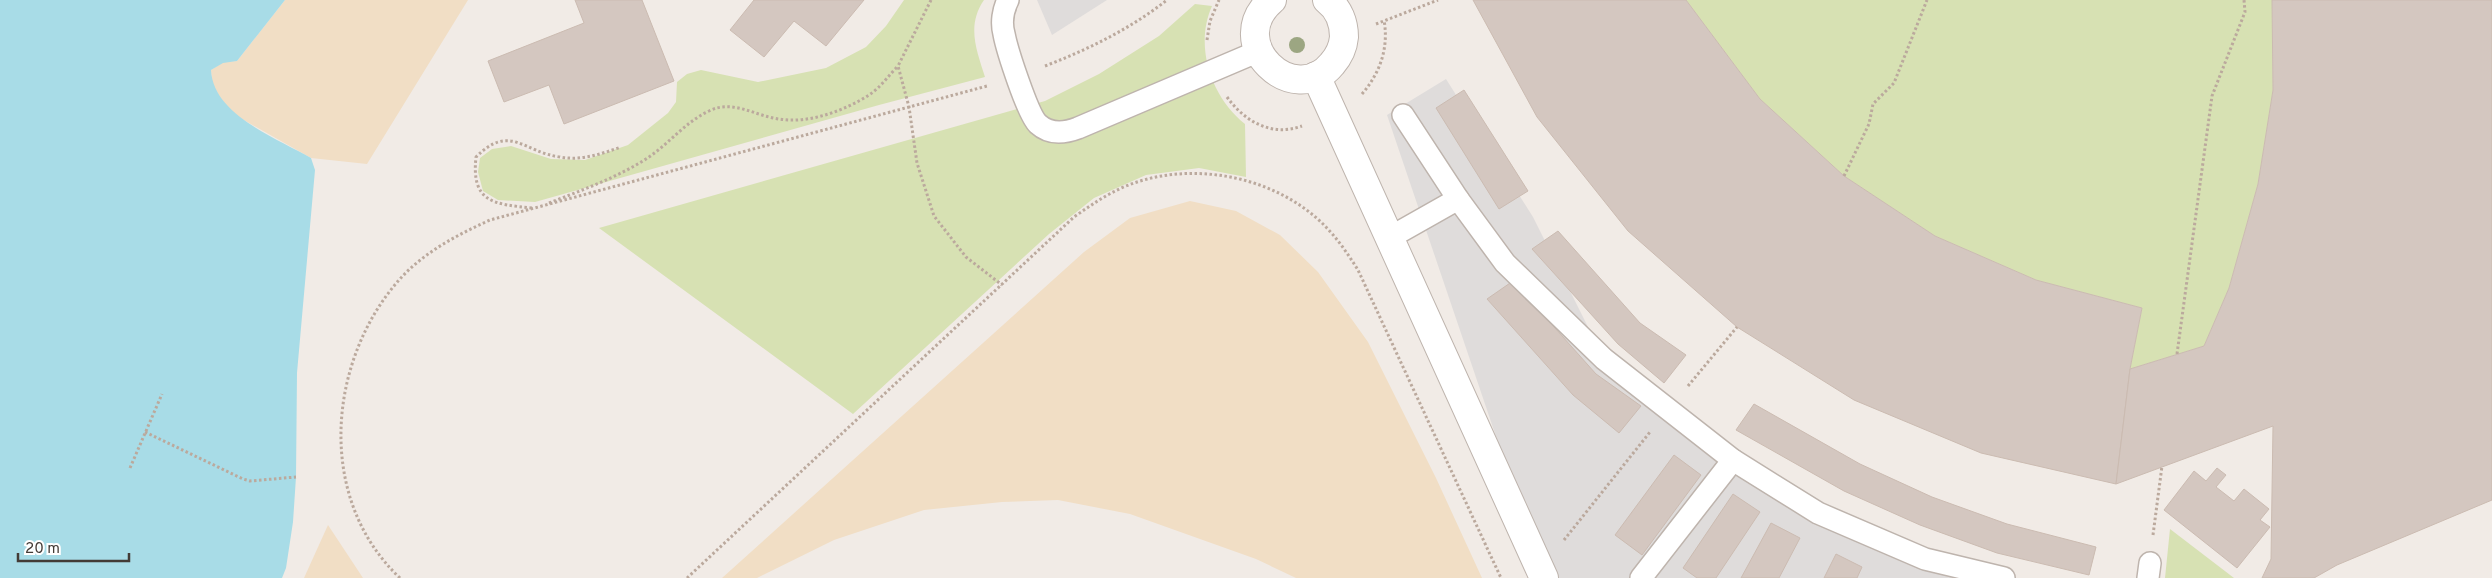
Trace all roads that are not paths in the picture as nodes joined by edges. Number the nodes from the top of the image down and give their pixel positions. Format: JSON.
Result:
{"nodes":[{"id":1,"x":1008,"y":0,"type":"edge"},
{"id":2,"x":1272,"y":0,"type":"edge"},
{"id":3,"x":1327,"y":0,"type":"edge"},
{"id":4,"x":1258,"y":51,"type":"junction"},
{"id":5,"x":1316,"y":76,"type":"junction"},
{"id":6,"x":1403,"y":115,"type":"dead end"},
{"id":7,"x":1458,"y":199,"type":"junction"},
{"id":8,"x":1389,"y":238,"type":"junction"},
{"id":9,"x":1733,"y":460,"type":"junction"},
{"id":10,"x":1542,"y":574,"type":"edge"},
{"id":11,"x":1641,"y":578,"type":"edge"},
{"id":12,"x":2004,"y":578,"type":"edge"}],
"edges":[{"from":1,"to":4,"type":"lane"},
{"from":2,"to":4,"type":"street"},
{"from":3,"to":5,"type":"street"},
{"from":4,"to":5,"type":"street"},
{"from":5,"to":8,"type":"street"},
{"from":6,"to":7,"type":"lane"},
{"from":7,"to":8,"type":"lane"},
{"from":7,"to":9,"type":"lane"},
{"from":8,"to":10,"type":"street"},
{"from":9,"to":11,"type":"lane"},
{"from":9,"to":12,"type":"lane"}]}
